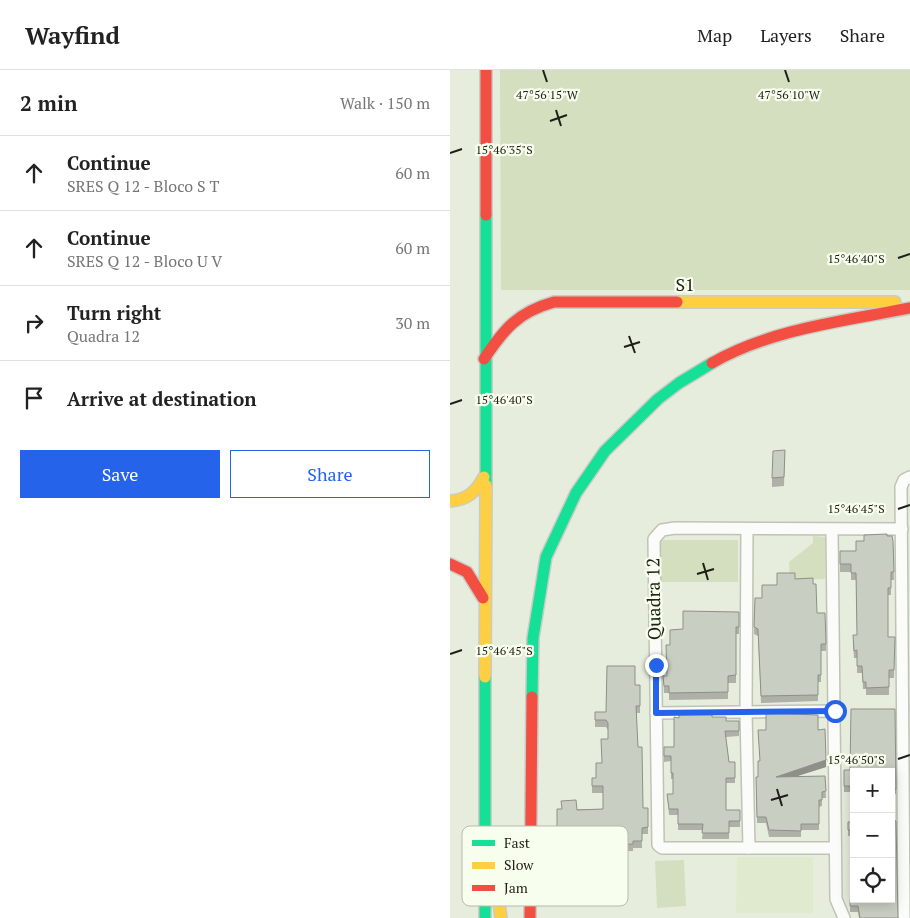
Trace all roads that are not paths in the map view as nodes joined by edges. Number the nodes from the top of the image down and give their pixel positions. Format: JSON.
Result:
{"nodes":[{"id":1,"x":486,"y":70,"type":"edge"},
{"id":2,"x":910,"y":302,"type":"edge"},
{"id":3,"x":910,"y":308,"type":"edge"},
{"id":4,"x":484,"y":359,"type":"junction"},
{"id":5,"x":484,"y":477,"type":"junction"},
{"id":6,"x":910,"y":477,"type":"edge"},
{"id":7,"x":450,"y":501,"type":"edge"},
{"id":8,"x":747,"y":529,"type":"junction"},
{"id":9,"x":902,"y":529,"type":"junction"},
{"id":10,"x":832,"y":530,"type":"junction"},
{"id":11,"x":450,"y":564,"type":"edge"},
{"id":12,"x":484,"y":601,"type":"junction"},
{"id":13,"x":907,"y":681,"type":"edge"},
{"id":14,"x":835,"y":711,"type":"junction"},
{"id":15,"x":746,"y":712,"type":"junction"},
{"id":16,"x":656,"y":713,"type":"junction"},
{"id":17,"x":486,"y":809,"type":"junction"},
{"id":18,"x":486,"y":826,"type":"edge"},
{"id":19,"x":488,"y":826,"type":"edge"},
{"id":20,"x":531,"y":826,"type":"edge"},
{"id":21,"x":749,"y":848,"type":"junction"},
{"id":22,"x":836,"y":848,"type":"junction"},
{"id":23,"x":844,"y":918,"type":"edge"},
{"id":24,"x":904,"y":918,"type":"edge"}],
"edges":[{"from":1,"to":4,"type":"highway"},
{"from":2,"to":4,"type":"highway","name":"S1"},
{"from":3,"to":20,"type":"highway"},
{"from":4,"to":5,"type":"highway"},
{"from":5,"to":7,"type":"highway"},
{"from":5,"to":12,"type":"highway"},
{"from":6,"to":9,"type":"street"},
{"from":8,"to":10,"type":"street","name":"Quadra 12"},
{"from":8,"to":15,"type":"street"},
{"from":8,"to":16,"type":"street","name":"Quadra 12"},
{"from":9,"to":10,"type":"street","name":"Quadra 12"},
{"from":9,"to":13,"type":"street"},
{"from":10,"to":14,"type":"street"},
{"from":11,"to":12,"type":"highway"},
{"from":12,"to":17,"type":"highway"},
{"from":13,"to":24,"type":"street"},
{"from":14,"to":15,"type":"street"},
{"from":14,"to":22,"type":"street"},
{"from":15,"to":16,"type":"street"},
{"from":15,"to":21,"type":"street"},
{"from":16,"to":21,"type":"street","name":"Quadra 12"},
{"from":17,"to":18,"type":"highway"},
{"from":17,"to":19,"type":"highway"},
{"from":21,"to":22,"type":"street","name":"Quadra 12"},
{"from":22,"to":23,"type":"street"}]}
